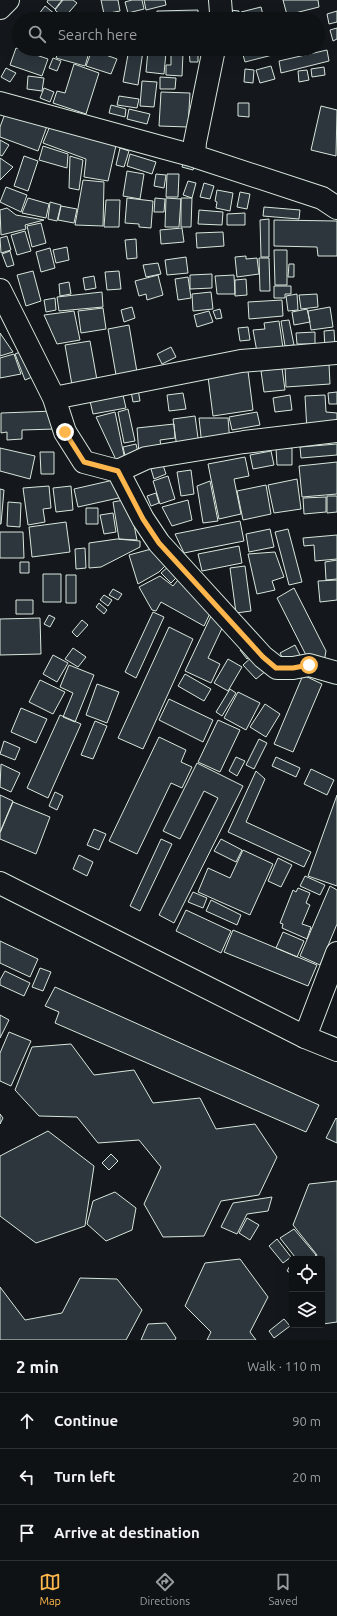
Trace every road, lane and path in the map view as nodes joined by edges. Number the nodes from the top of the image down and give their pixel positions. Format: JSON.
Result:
{"nodes":[{"id":1,"x":8,"y":0,"type":"edge"},
{"id":2,"x":220,"y":0,"type":"edge"},
{"id":3,"x":0,"y":8,"type":"edge"},
{"id":4,"x":222,"y":12,"type":"edge"},
{"id":5,"x":213,"y":56,"type":"edge"},
{"id":6,"x":0,"y":103,"type":"edge"},
{"id":7,"x":194,"y":156,"type":"junction"},
{"id":8,"x":337,"y":208,"type":"edge"},
{"id":9,"x":0,"y":290,"type":"edge"},
{"id":10,"x":337,"y":353,"type":"edge"},
{"id":11,"x":54,"y":398,"type":"junction"},
{"id":12,"x":337,"y":431,"type":"edge"},
{"id":13,"x":118,"y":471,"type":"junction"},
{"id":14,"x":337,"y":673,"type":"edge"},
{"id":15,"x":0,"y":883,"type":"edge"},
{"id":16,"x":337,"y":953,"type":"edge"},
{"id":17,"x":306,"y":1037,"type":"junction"},
{"id":18,"x":337,"y":1050,"type":"edge"}],
"edges":[{"from":1,"to":3,"type":"street"},
{"from":2,"to":4,"type":"street"},
{"from":5,"to":7,"type":"street"},
{"from":6,"to":7,"type":"street"},
{"from":7,"to":8,"type":"street"},
{"from":9,"to":11,"type":"street"},
{"from":10,"to":11,"type":"street"},
{"from":11,"to":13,"type":"street"},
{"from":12,"to":13,"type":"street"},
{"from":13,"to":14,"type":"street"},
{"from":15,"to":17,"type":"street"},
{"from":16,"to":17,"type":"street"},
{"from":17,"to":18,"type":"street"}]}
